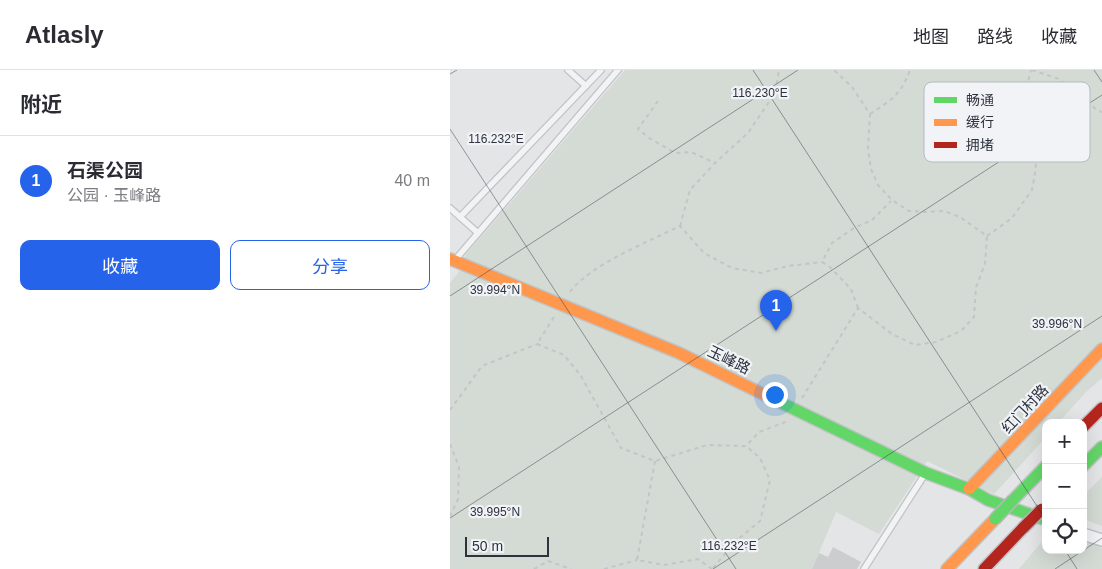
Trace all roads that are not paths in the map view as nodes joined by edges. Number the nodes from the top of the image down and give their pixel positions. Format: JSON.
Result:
{"nodes":[{"id":1,"x":568,"y":70,"type":"edge"},
{"id":2,"x":601,"y":70,"type":"edge"},
{"id":3,"x":618,"y":70,"type":"edge"},
{"id":4,"x":586,"y":86,"type":"junction"},
{"id":5,"x":450,"y":208,"type":"edge"},
{"id":6,"x":460,"y":217,"type":"junction"},
{"id":7,"x":478,"y":233,"type":"junction"},
{"id":8,"x":451,"y":262,"type":"edge"},
{"id":9,"x":1102,"y":349,"type":"edge"},
{"id":10,"x":1102,"y":408,"type":"edge"},
{"id":11,"x":1087,"y":423,"type":"edge"},
{"id":12,"x":1102,"y":447,"type":"edge"},
{"id":13,"x":1085,"y":464,"type":"edge"},
{"id":14,"x":1042,"y":470,"type":"edge"},
{"id":15,"x":926,"y":473,"type":"junction"},
{"id":16,"x":969,"y":489,"type":"junction"},
{"id":17,"x":1042,"y":509,"type":"edge"},
{"id":18,"x":1042,"y":519,"type":"edge"},
{"id":19,"x":1087,"y":535,"type":"edge"},
{"id":20,"x":1102,"y":540,"type":"edge"},
{"id":21,"x":864,"y":569,"type":"edge"},
{"id":22,"x":947,"y":569,"type":"edge"},
{"id":23,"x":984,"y":569,"type":"edge"}],
"edges":[{"from":1,"to":4,"type":"lane"},
{"from":2,"to":4,"type":"lane"},
{"from":3,"to":7,"type":"lane"},
{"from":4,"to":6,"type":"lane"},
{"from":5,"to":6,"type":"lane"},
{"from":6,"to":7,"type":"lane"},
{"from":7,"to":8,"type":"lane"},
{"from":8,"to":15,"type":"main road","name":"玉峰路"},
{"from":9,"to":16,"type":"main road","name":"红门村路"},
{"from":10,"to":11,"type":"main road"},
{"from":12,"to":13,"type":"main road"},
{"from":14,"to":22,"type":"main road","bridge":true},
{"from":15,"to":16,"type":"main road","name":"玉峰路"},
{"from":15,"to":21,"type":"lane"},
{"from":16,"to":18,"type":"main road","name":"玉峰路"},
{"from":17,"to":23,"type":"main road","bridge":true},
{"from":19,"to":20,"type":"street"}]}
